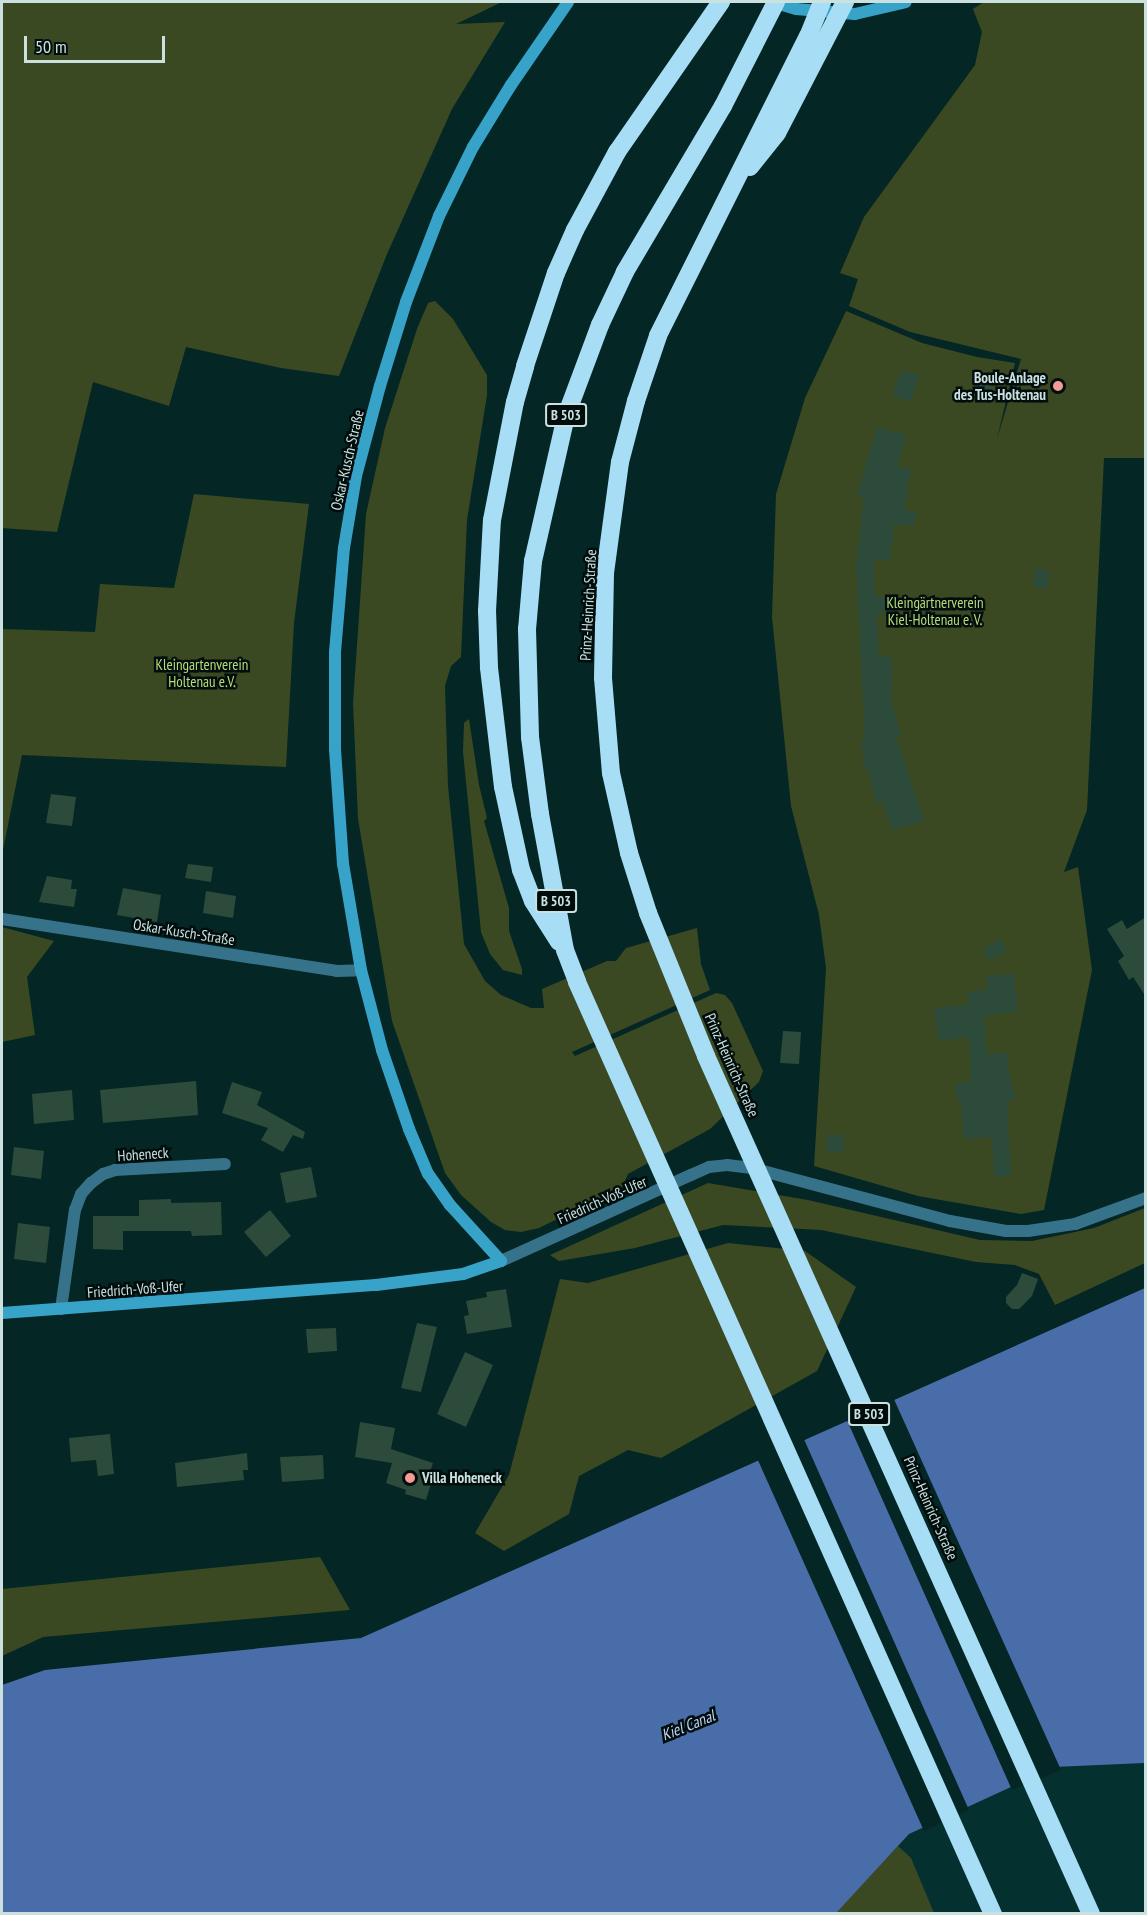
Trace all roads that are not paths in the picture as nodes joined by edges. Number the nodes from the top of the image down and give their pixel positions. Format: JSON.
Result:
{"nodes":[{"id":1,"x":568,"y":2,"type":"edge"},
{"id":2,"x":721,"y":2,"type":"edge"},
{"id":3,"x":774,"y":2,"type":"edge"},
{"id":4,"x":822,"y":2,"type":"edge"},
{"id":5,"x":845,"y":2,"type":"edge"},
{"id":6,"x":906,"y":2,"type":"edge"},
{"id":7,"x":818,"y":37,"type":"junction"},
{"id":8,"x":2,"y":919,"type":"edge"},
{"id":9,"x":565,"y":950,"type":"junction"},
{"id":10,"x":361,"y":970,"type":"junction"},
{"id":11,"x":225,"y":1164,"type":"dead end"},
{"id":12,"x":1146,"y":1198,"type":"edge"},
{"id":13,"x":505,"y":1259,"type":"junction"},
{"id":14,"x":61,"y":1309,"type":"junction"},
{"id":15,"x":2,"y":1314,"type":"edge"},
{"id":16,"x":993,"y":1914,"type":"edge"},
{"id":17,"x":1091,"y":1914,"type":"edge"}],
"edges":[{"from":1,"to":10,"type":"street","name":"Oskar-Kusch-Straße"},
{"from":2,"to":9,"type":"highway","number":"B 503"},
{"from":3,"to":6,"type":"street"},
{"from":3,"to":9,"type":"highway","number":"B 503"},
{"from":4,"to":7,"type":"highway"},
{"from":5,"to":7,"type":"highway"},
{"from":7,"to":17,"type":"highway","name":"Prinz-Heinrich-Straße","number":"B 503"},
{"from":8,"to":10,"type":"street","name":"Oskar-Kusch-Straße"},
{"from":9,"to":16,"type":"highway","number":"B 503"},
{"from":10,"to":13,"type":"street","name":"Oskar-Kusch-Straße"},
{"from":11,"to":14,"type":"street","name":"Hoheneck"},
{"from":12,"to":13,"type":"street","name":"Friedrich-Voß-Ufer"},
{"from":13,"to":14,"type":"street","name":"Friedrich-Voß-Ufer"},
{"from":14,"to":15,"type":"street","name":"Friedrich-Voß-Ufer"}]}
